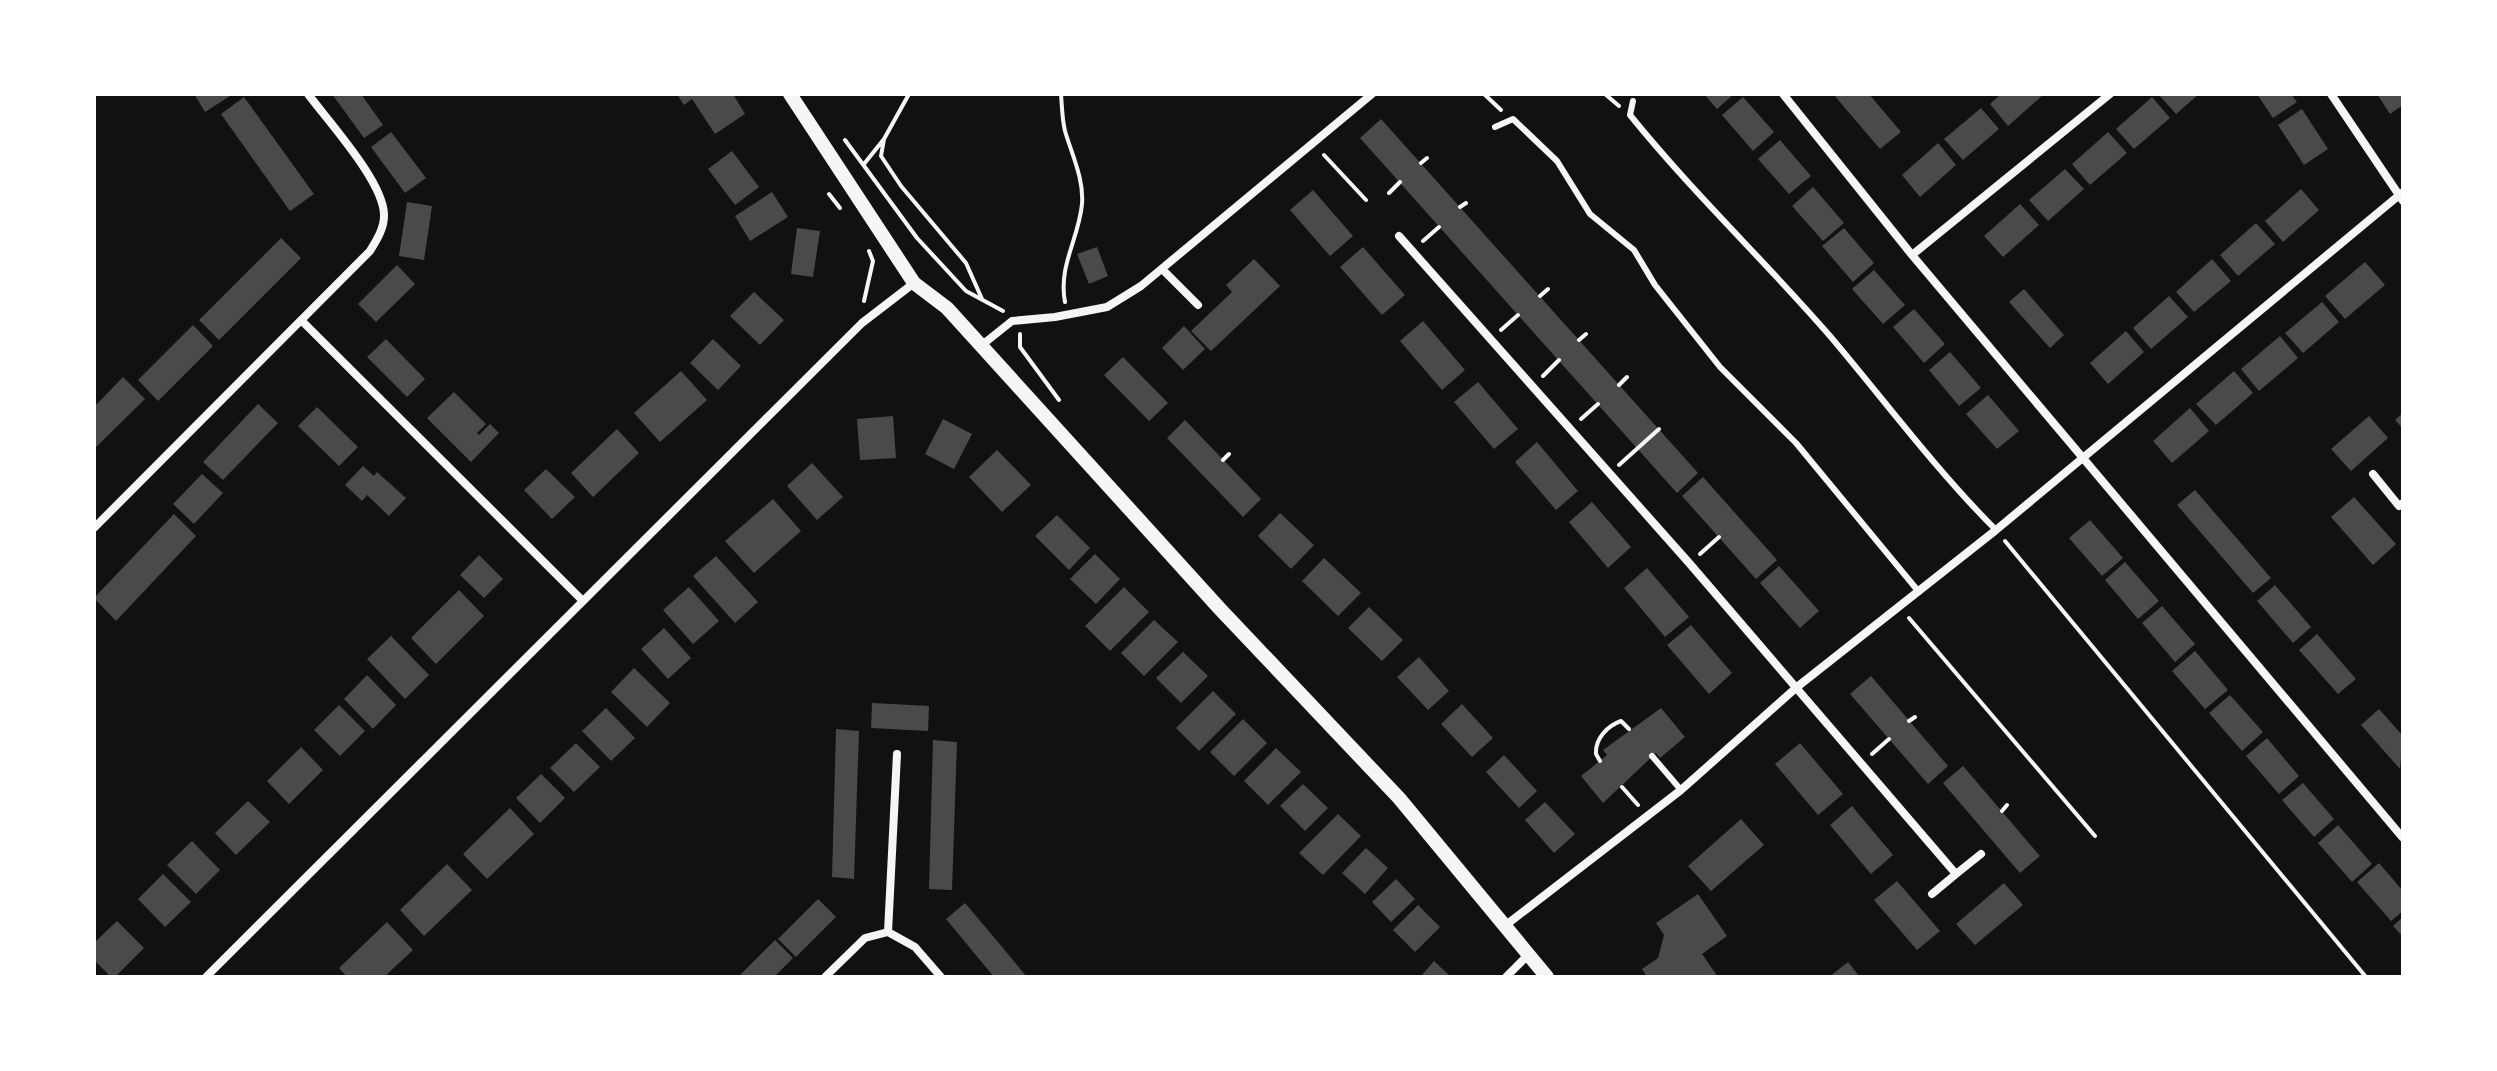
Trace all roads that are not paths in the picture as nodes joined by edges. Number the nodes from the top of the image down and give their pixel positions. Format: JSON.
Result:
{"nodes":[{"id":1,"x":308,"y":94,"type":"edge"},
{"id":2,"x":790,"y":94,"type":"edge"},
{"id":3,"x":1372,"y":94,"type":"edge"},
{"id":4,"x":1783,"y":94,"type":"edge"},
{"id":5,"x":2110,"y":94,"type":"edge"},
{"id":6,"x":2331,"y":94,"type":"edge"},
{"id":7,"x":1633,"y":101,"type":"dead end"},
{"id":8,"x":1495,"y":127,"type":"dead end"},
{"id":9,"x":2402,"y":196,"type":"edge"},
{"id":10,"x":1399,"y":236,"type":"dead end"},
{"id":11,"x":1912,"y":255,"type":"junction"},
{"id":12,"x":1162,"y":269,"type":"junction"},
{"id":13,"x":914,"y":283,"type":"junction"},
{"id":14,"x":1198,"y":305,"type":"dead end"},
{"id":15,"x":301,"y":320,"type":"junction"},
{"id":16,"x":982,"y":345,"type":"junction"},
{"id":17,"x":2083,"y":456,"type":"junction"},
{"id":18,"x":2373,"y":474,"type":"dead end"},
{"id":19,"x":2402,"y":506,"type":"edge"},
{"id":20,"x":94,"y":528,"type":"edge"},
{"id":21,"x":1996,"y":530,"type":"junction"},
{"id":22,"x":1919,"y":592,"type":"junction"},
{"id":23,"x":583,"y":601,"type":"junction"},
{"id":24,"x":1797,"y":687,"type":"junction"},
{"id":25,"x":897,"y":754,"type":"dead end"},
{"id":26,"x":1652,"y":756,"type":"dead end"},
{"id":27,"x":1681,"y":790,"type":"junction"},
{"id":28,"x":2403,"y":838,"type":"edge"},
{"id":29,"x":1981,"y":854,"type":"dead end"},
{"id":30,"x":1956,"y":874,"type":"junction"},
{"id":31,"x":1932,"y":894,"type":"dead end"},
{"id":32,"x":1506,"y":925,"type":"junction"},
{"id":33,"x":888,"y":932,"type":"junction"},
{"id":34,"x":1529,"y":954,"type":"junction"},
{"id":35,"x":217,"y":968,"type":"junction"},
{"id":36,"x":206,"y":977,"type":"edge"},
{"id":37,"x":225,"y":977,"type":"edge"},
{"id":38,"x":825,"y":977,"type":"edge"},
{"id":39,"x":941,"y":977,"type":"edge"},
{"id":40,"x":1506,"y":977,"type":"edge"},
{"id":41,"x":1547,"y":977,"type":"edge"}],
"edges":[{"from":1,"to":15,"type":"street"},
{"from":2,"to":13,"type":"street"},
{"from":3,"to":12,"type":"street"},
{"from":4,"to":11,"type":"street"},
{"from":5,"to":11,"type":"street"},
{"from":6,"to":9,"type":"street"},
{"from":7,"to":21,"type":"lane"},
{"from":8,"to":22,"type":"lane"},
{"from":9,"to":17,"type":"street"},
{"from":10,"to":24,"type":"street"},
{"from":11,"to":17,"type":"street"},
{"from":12,"to":14,"type":"street"},
{"from":12,"to":16,"type":"street"},
{"from":13,"to":16,"type":"street"},
{"from":13,"to":23,"type":"street"},
{"from":15,"to":20,"type":"street"},
{"from":15,"to":23,"type":"street"},
{"from":16,"to":32,"type":"street"},
{"from":17,"to":21,"type":"street"},
{"from":17,"to":28,"type":"street"},
{"from":18,"to":19,"type":"street"},
{"from":21,"to":22,"type":"street"},
{"from":22,"to":24,"type":"street"},
{"from":23,"to":35,"type":"street"},
{"from":24,"to":27,"type":"street"},
{"from":24,"to":30,"type":"street"},
{"from":25,"to":33,"type":"street"},
{"from":26,"to":27,"type":"lane"},
{"from":27,"to":32,"type":"street"},
{"from":29,"to":30,"type":"street"},
{"from":30,"to":31,"type":"street"},
{"from":32,"to":34,"type":"street"},
{"from":33,"to":38,"type":"street"},
{"from":33,"to":39,"type":"street"},
{"from":34,"to":40,"type":"street"},
{"from":34,"to":41,"type":"street"},
{"from":35,"to":36,"type":"street"},
{"from":35,"to":37,"type":"street"}]}
